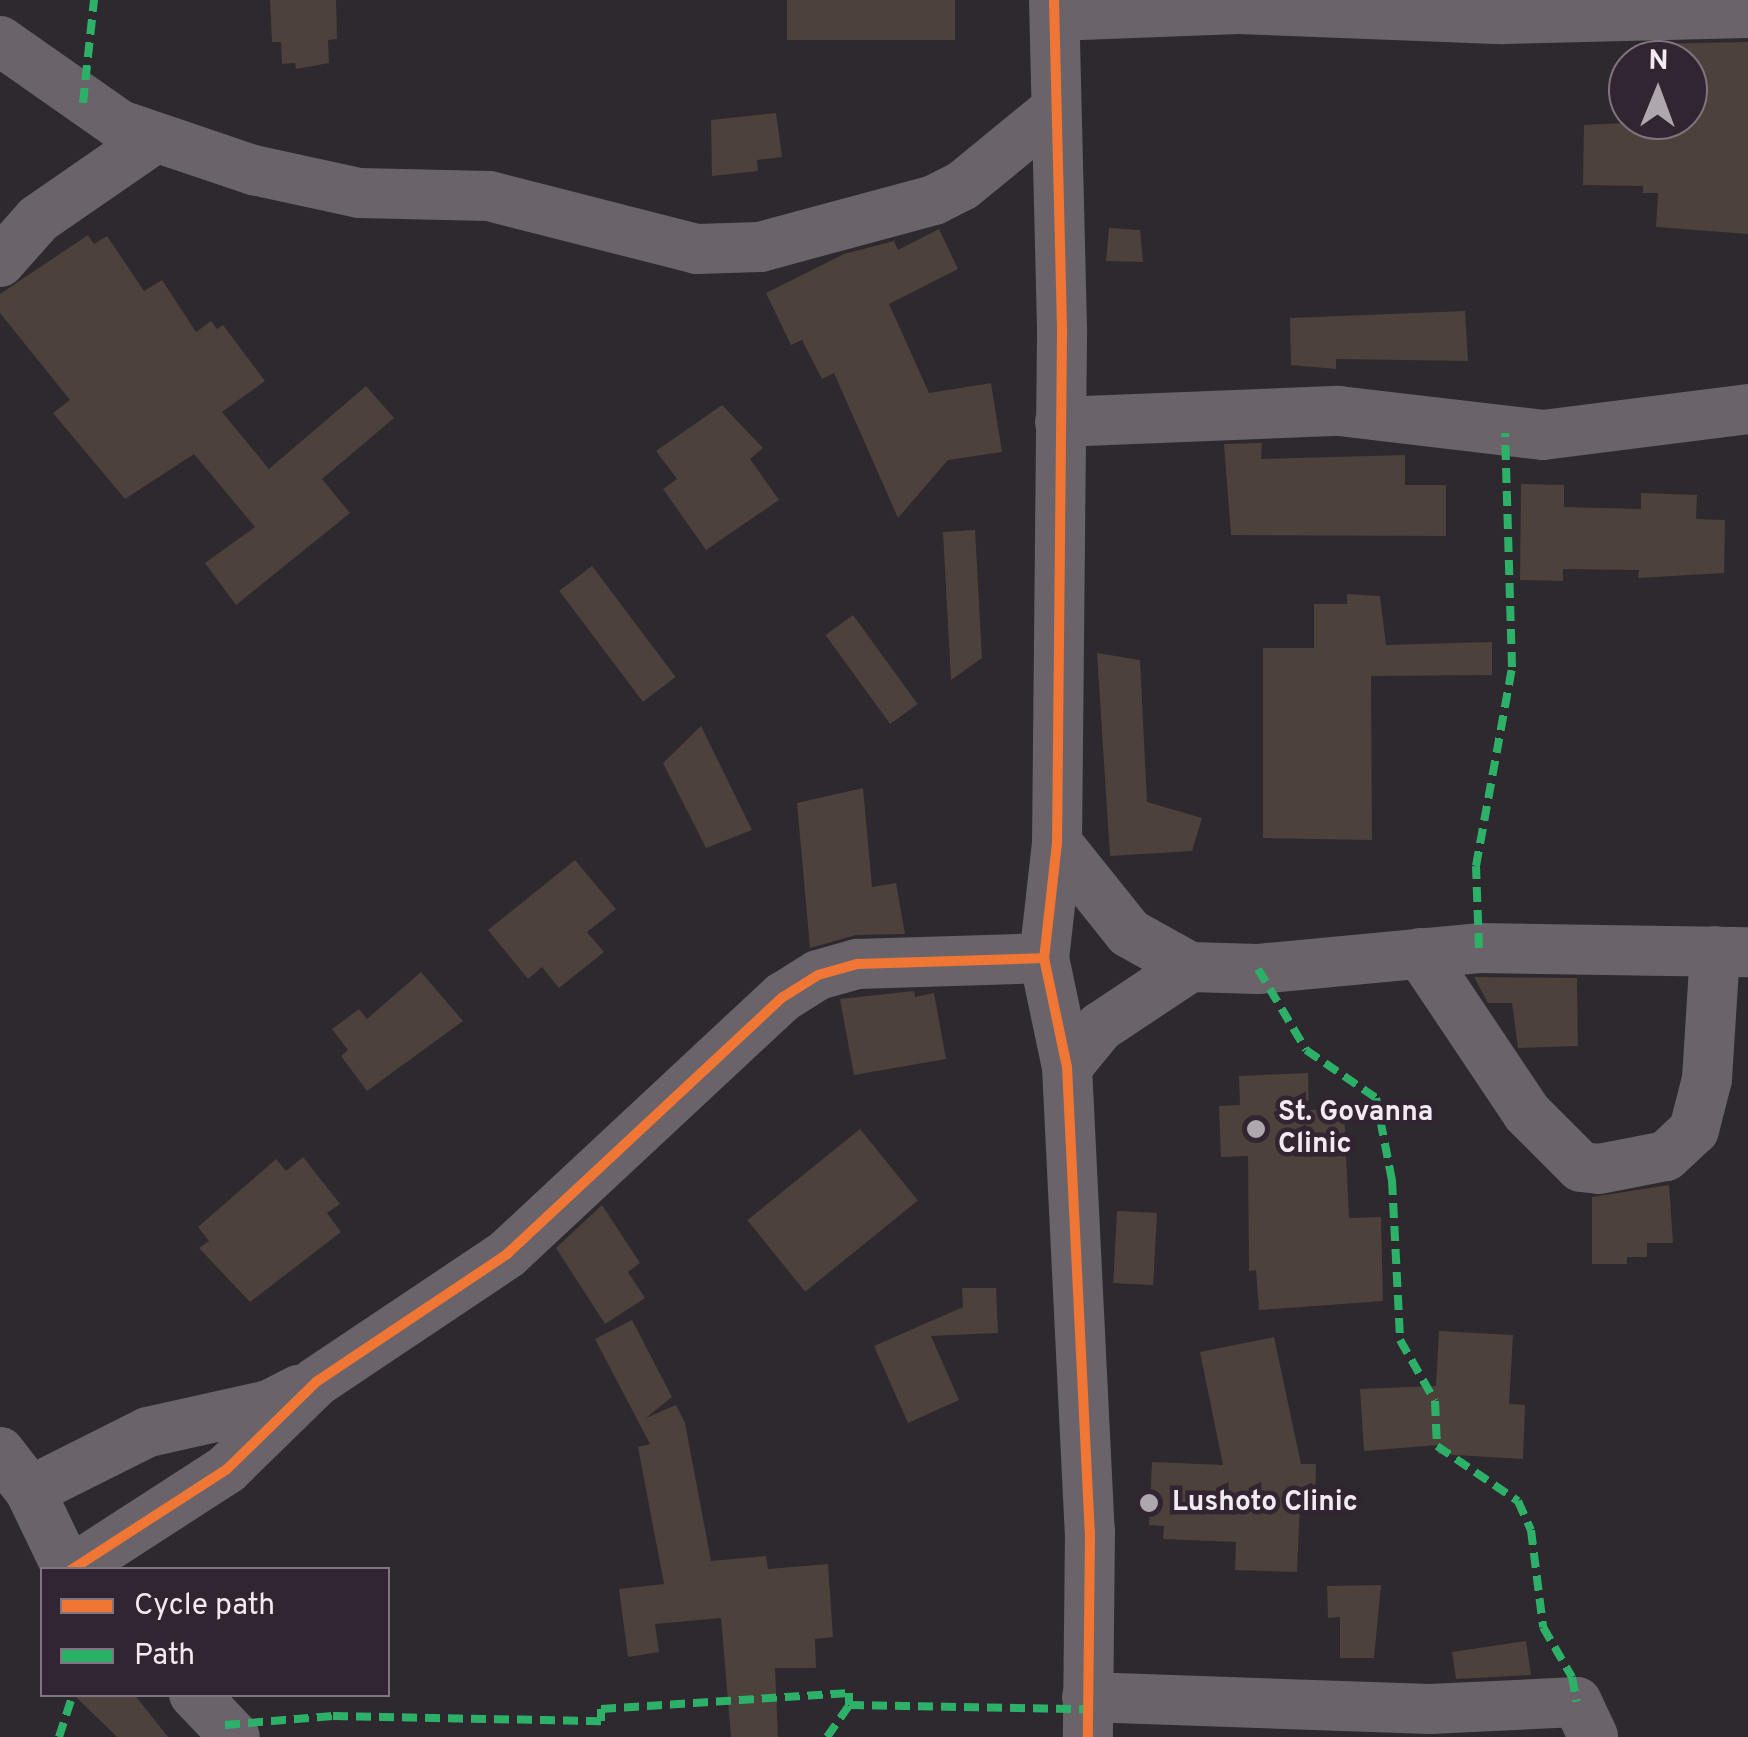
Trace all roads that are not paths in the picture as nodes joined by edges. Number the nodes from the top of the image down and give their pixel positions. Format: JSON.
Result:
{"nodes":[{"id":1,"x":1054,"y":8,"type":"edge"},
{"id":2,"x":1748,"y":12,"type":"edge"},
{"id":3,"x":0,"y":41,"type":"edge"},
{"id":4,"x":1055,"y":110,"type":"junction"},
{"id":5,"x":154,"y":139,"type":"junction"},
{"id":6,"x":0,"y":262,"type":"edge"},
{"id":7,"x":1748,"y":409,"type":"edge"},
{"id":8,"x":1060,"y":422,"type":"junction"},
{"id":9,"x":1057,"y":843,"type":"junction"},
{"id":10,"x":1732,"y":951,"type":"edge"},
{"id":11,"x":1420,"y":954,"type":"junction"},
{"id":12,"x":1044,"y":958,"type":"junction"},
{"id":13,"x":1190,"y":967,"type":"junction"},
{"id":14,"x":1067,"y":1067,"type":"junction"},
{"id":15,"x":316,"y":1382,"type":"junction"},
{"id":16,"x":0,"y":1452,"type":"edge"},
{"id":17,"x":30,"y":1491,"type":"junction"},
{"id":18,"x":68,"y":1567,"type":"edge"},
{"id":19,"x":75,"y":1567,"type":"edge"},
{"id":20,"x":197,"y":1697,"type":"edge"},
{"id":21,"x":1088,"y":1717,"type":"edge"},
{"id":22,"x":235,"y":1737,"type":"edge"},
{"id":23,"x":1593,"y":1737,"type":"edge"}],
"edges":[{"from":1,"to":2,"type":"street"},
{"from":1,"to":4,"type":"street"},
{"from":3,"to":5,"type":"street"},
{"from":4,"to":5,"type":"street"},
{"from":4,"to":8,"type":"street"},
{"from":5,"to":6,"type":"street"},
{"from":7,"to":8,"type":"street"},
{"from":8,"to":9,"type":"street"},
{"from":9,"to":12,"type":"street"},
{"from":9,"to":13,"type":"street"},
{"from":10,"to":11,"type":"street"},
{"from":10,"to":11,"type":"street"},
{"from":11,"to":13,"type":"street"},
{"from":12,"to":14,"type":"street"},
{"from":12,"to":15,"type":"street"},
{"from":13,"to":14,"type":"street"},
{"from":14,"to":21,"type":"street"},
{"from":15,"to":17,"type":"street"},
{"from":15,"to":19,"type":"street"},
{"from":16,"to":17,"type":"street"},
{"from":17,"to":18,"type":"street"},
{"from":20,"to":22,"type":"street"},
{"from":21,"to":23,"type":"street"}]}
